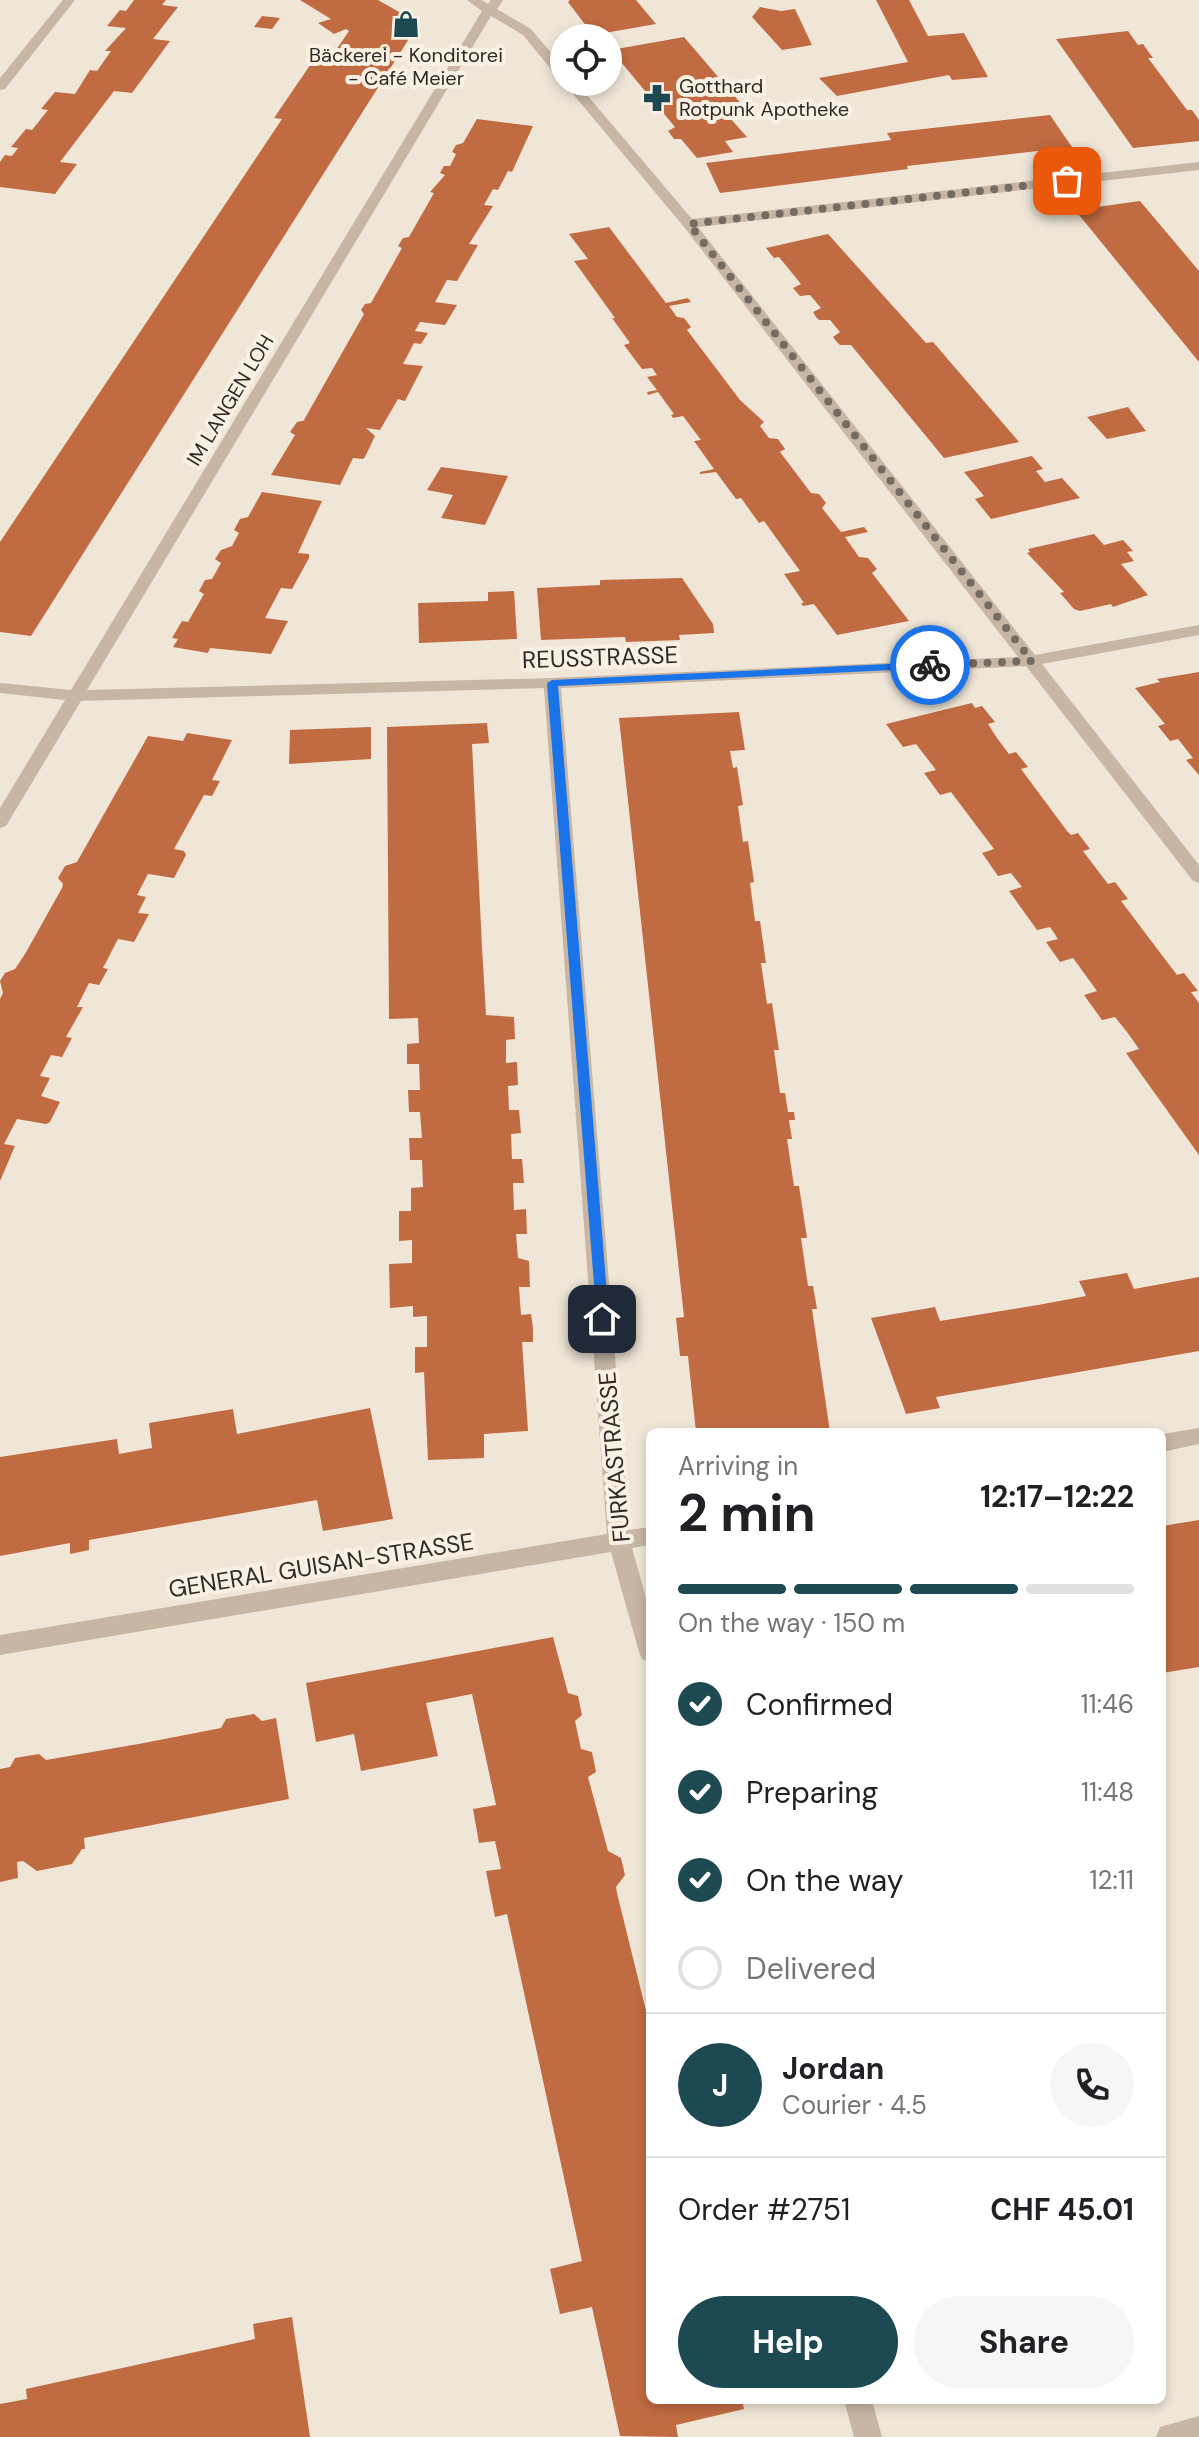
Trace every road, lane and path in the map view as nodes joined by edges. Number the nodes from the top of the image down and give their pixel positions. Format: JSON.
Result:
{"nodes":[{"id":1,"x":69,"y":0,"type":"edge"},
{"id":2,"x":473,"y":0,"type":"edge"},
{"id":3,"x":493,"y":5,"type":"edge"},
{"id":4,"x":550,"y":59,"type":"edge"},
{"id":5,"x":0,"y":86,"type":"edge"},
{"id":6,"x":581,"y":96,"type":"edge"},
{"id":7,"x":1197,"y":170,"type":"edge"},
{"id":8,"x":689,"y":224,"type":"junction"},
{"id":9,"x":1199,"y":630,"type":"edge"},
{"id":10,"x":1032,"y":661,"type":"junction"},
{"id":11,"x":552,"y":683,"type":"junction"},
{"id":12,"x":0,"y":688,"type":"edge"},
{"id":13,"x":74,"y":696,"type":"junction"},
{"id":14,"x":0,"y":822,"type":"edge"},
{"id":15,"x":1199,"y":877,"type":"edge"},
{"id":16,"x":1199,"y":1436,"type":"edge"},
{"id":17,"x":1166,"y":1442,"type":"edge"},
{"id":18,"x":646,"y":1537,"type":"edge"},
{"id":19,"x":619,"y":1541,"type":"junction"},
{"id":20,"x":646,"y":1638,"type":"edge"},
{"id":21,"x":0,"y":1645,"type":"edge"},
{"id":22,"x":859,"y":2404,"type":"edge"},
{"id":23,"x":1199,"y":2430,"type":"edge"},
{"id":24,"x":868,"y":2437,"type":"edge"},
{"id":25,"x":1170,"y":2437,"type":"edge"}],
"edges":[{"from":1,"to":5,"type":"street"},
{"from":2,"to":3,"type":"street"},
{"from":3,"to":4,"type":"street"},
{"from":3,"to":13,"type":"street","name":"IM LANGEN LOH"},
{"from":6,"to":8,"type":"street"},
{"from":7,"to":8,"type":"street"},
{"from":8,"to":10,"type":"street"},
{"from":9,"to":10,"type":"street","name":"REUSSTRASSE"},
{"from":10,"to":11,"type":"street","name":"REUSSTRASSE"},
{"from":10,"to":15,"type":"street"},
{"from":11,"to":13,"type":"street","name":"REUSSTRASSE"},
{"from":11,"to":19,"type":"street","name":"FURKASTRASSE"},
{"from":12,"to":13,"type":"street","name":"REUSSTRASSE"},
{"from":13,"to":14,"type":"street","name":"IM LANGEN LOH"},
{"from":16,"to":17,"type":"street"},
{"from":18,"to":19,"type":"street","name":"GENERAL GUISAN-STRASSE"},
{"from":19,"to":20,"type":"street","name":"FURKASTRASSE"},
{"from":19,"to":21,"type":"street","name":"GENERAL GUISAN-STRASSE"},
{"from":22,"to":24,"type":"street"},
{"from":23,"to":25,"type":"street"}]}
